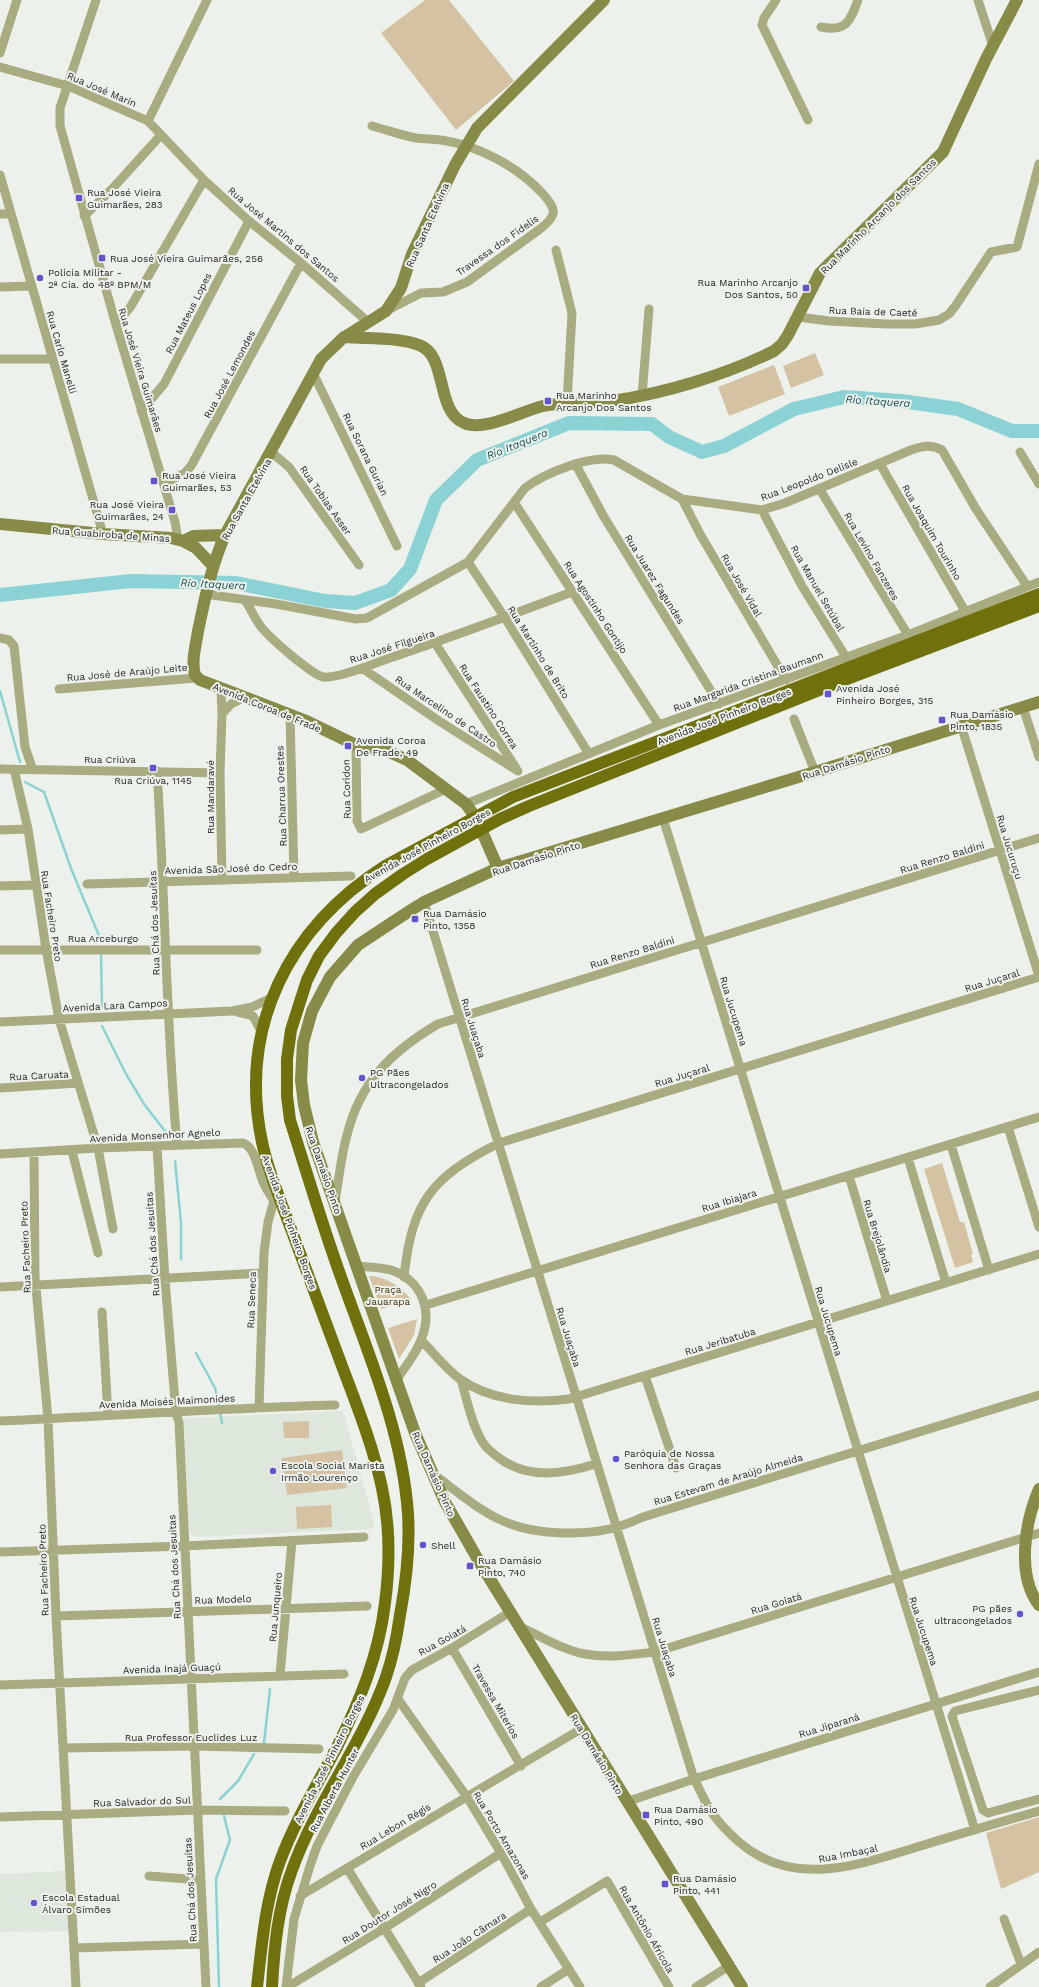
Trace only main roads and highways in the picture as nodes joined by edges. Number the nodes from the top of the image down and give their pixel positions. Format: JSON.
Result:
{"nodes":[{"id":1,"x":1039,"y":594,"type":"edge"},
{"id":2,"x":1039,"y":606,"type":"edge"},
{"id":3,"x":852,"y":667,"type":"junction"},
{"id":4,"x":257,"y":1987,"type":"edge"},
{"id":5,"x":272,"y":1987,"type":"edge"}],
"edges":[{"from":1,"to":3,"type":"main road","name":"Avenida José Pinheiro Borges"},
{"from":2,"to":3,"type":"main road","name":"Avenida José Pinheiro Borges"},
{"from":3,"to":4,"type":"main road","name":"Avenida José Pinheiro Borges"},
{"from":3,"to":5,"type":"main road","name":"Avenida José Pinheiro Borges"}]}
